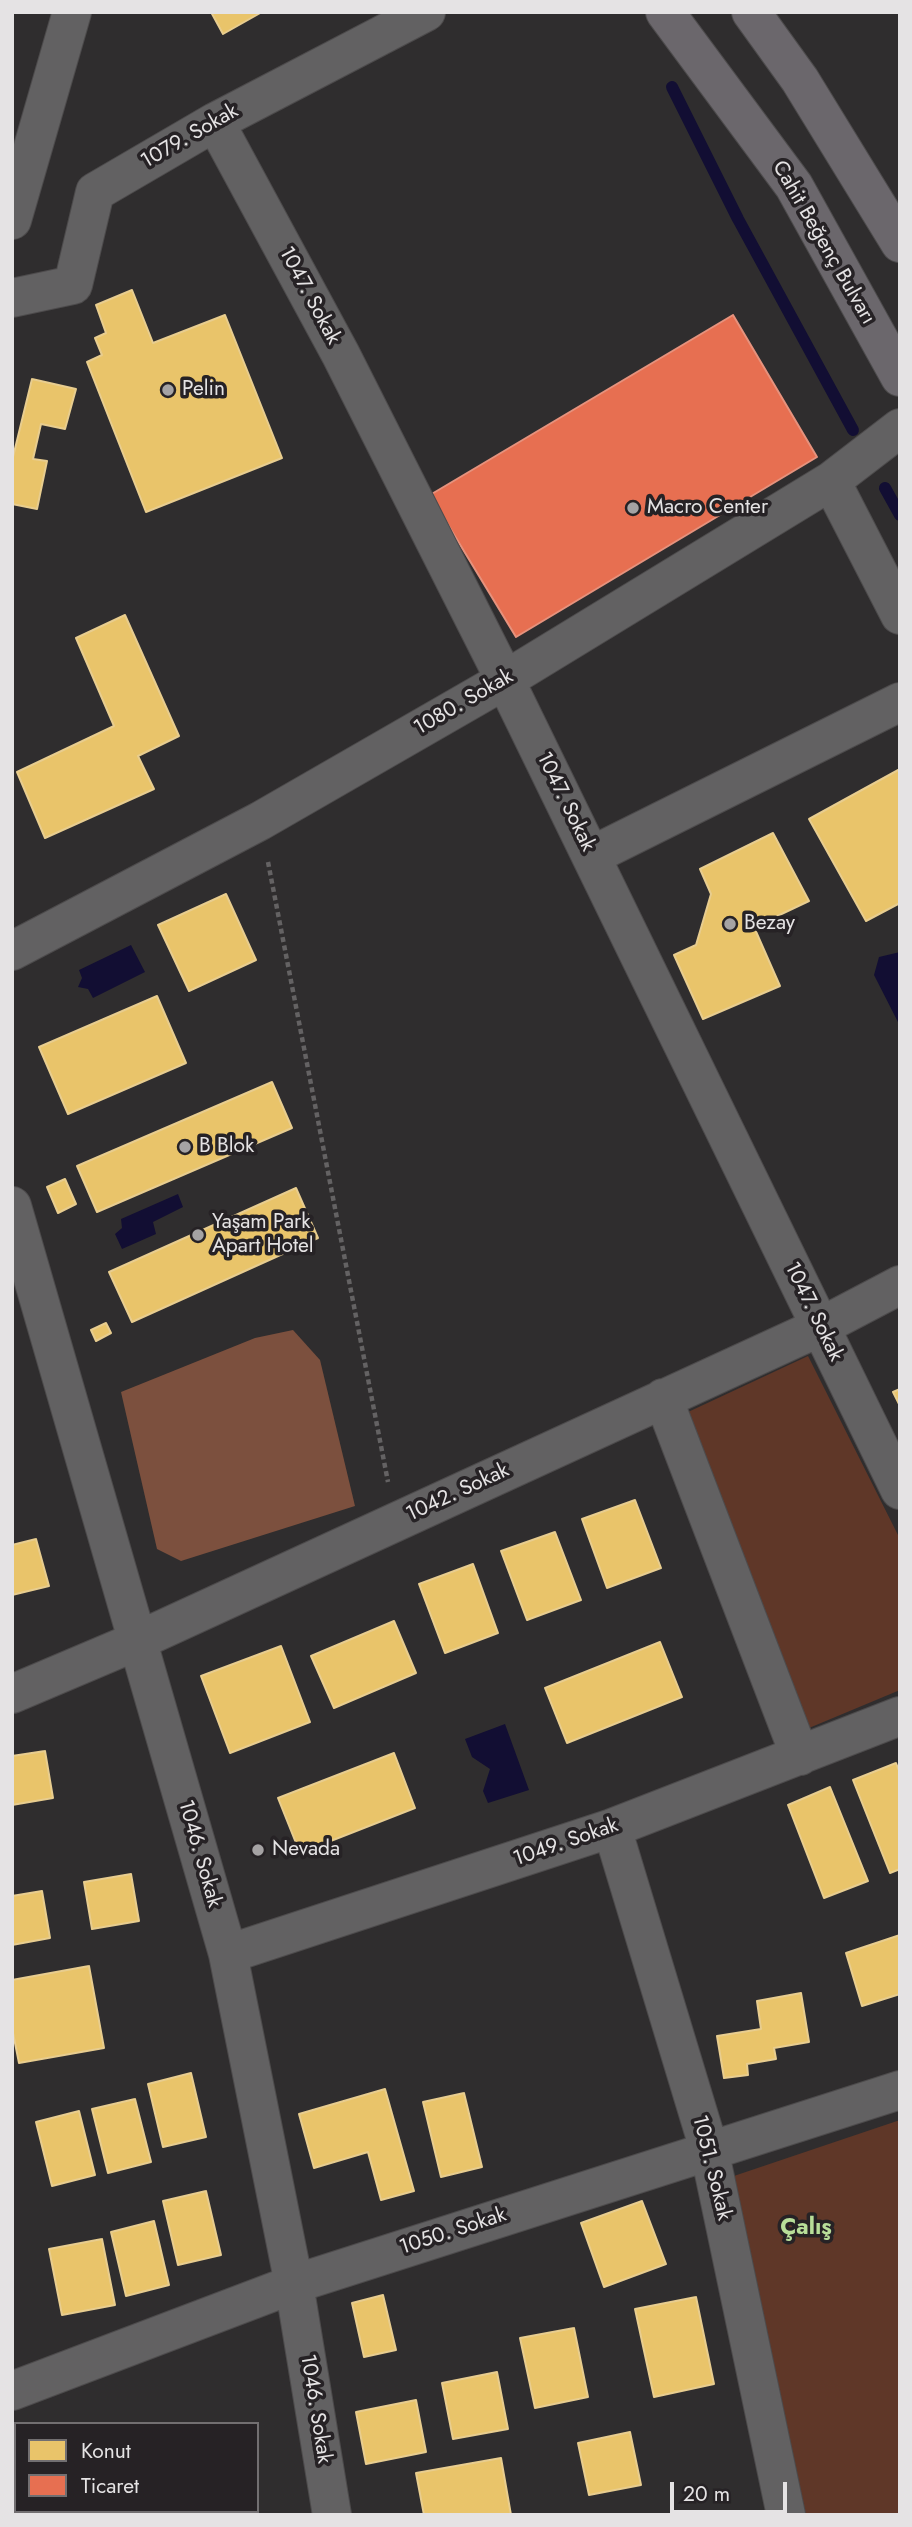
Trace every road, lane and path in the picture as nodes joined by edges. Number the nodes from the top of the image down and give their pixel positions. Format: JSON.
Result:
{"nodes":[{"id":1,"x":72,"y":12,"type":"edge"},
{"id":2,"x":426,"y":12,"type":"edge"},
{"id":3,"x":665,"y":12,"type":"edge"},
{"id":4,"x":751,"y":12,"type":"edge"},
{"id":5,"x":215,"y":122,"type":"junction"},
{"id":6,"x":12,"y":220,"type":"edge"},
{"id":7,"x":900,"y":243,"type":"edge"},
{"id":8,"x":12,"y":298,"type":"edge"},
{"id":9,"x":900,"y":377,"type":"edge"},
{"id":10,"x":900,"y":428,"type":"edge"},
{"id":11,"x":831,"y":481,"type":"junction"},
{"id":12,"x":900,"y":615,"type":"edge"},
{"id":13,"x":505,"y":680,"type":"junction"},
{"id":14,"x":900,"y":702,"type":"edge"},
{"id":15,"x":260,"y":821,"type":"junction"},
{"id":16,"x":591,"y":856,"type":"junction"},
{"id":17,"x":12,"y":951,"type":"edge"},
{"id":18,"x":12,"y":1206,"type":"edge"},
{"id":19,"x":900,"y":1285,"type":"edge"},
{"id":20,"x":820,"y":1326,"type":"junction"},
{"id":21,"x":663,"y":1398,"type":"junction"},
{"id":22,"x":900,"y":1490,"type":"edge"},
{"id":23,"x":396,"y":1521,"type":"junction"},
{"id":24,"x":137,"y":1641,"type":"junction"},
{"id":25,"x":12,"y":1694,"type":"edge"},
{"id":26,"x":900,"y":1716,"type":"edge"},
{"id":27,"x":800,"y":1756,"type":"junction"},
{"id":28,"x":612,"y":1828,"type":"junction"},
{"id":29,"x":228,"y":1954,"type":"junction"},
{"id":30,"x":900,"y":2090,"type":"edge"},
{"id":31,"x":709,"y":2149,"type":"junction"},
{"id":32,"x":295,"y":2284,"type":"junction"},
{"id":33,"x":12,"y":2391,"type":"edge"},
{"id":34,"x":332,"y":2515,"type":"edge"},
{"id":35,"x":786,"y":2515,"type":"edge"}],
"edges":[{"from":1,"to":6,"type":"street"},
{"from":2,"to":5,"type":"street","name":"1079. Sokak"},
{"from":3,"to":9,"type":"main road","name":"Cahit Beğenç Bulvarı"},
{"from":4,"to":7,"type":"main road"},
{"from":5,"to":8,"type":"street","name":"1079. Sokak"},
{"from":5,"to":13,"type":"street","name":"1047. Sokak"},
{"from":10,"to":11,"type":"street","name":"1080. Sokak"},
{"from":11,"to":12,"type":"street"},
{"from":11,"to":13,"type":"street","name":"1080. Sokak"},
{"from":13,"to":15,"type":"street","name":"1080. Sokak"},
{"from":13,"to":16,"type":"street","name":"1047. Sokak"},
{"from":14,"to":16,"type":"street"},
{"from":15,"to":17,"type":"street","name":"1080. Sokak"},
{"from":15,"to":23,"type":"path"},
{"from":16,"to":20,"type":"street","name":"1047. Sokak"},
{"from":18,"to":24,"type":"street","name":"1046. Sokak"},
{"from":19,"to":20,"type":"street","name":"1042. Sokak"},
{"from":20,"to":21,"type":"street","name":"1042. Sokak"},
{"from":20,"to":22,"type":"street","name":"1047. Sokak"},
{"from":21,"to":23,"type":"street","name":"1042. Sokak"},
{"from":21,"to":27,"type":"street"},
{"from":23,"to":24,"type":"street","name":"1042. Sokak"},
{"from":24,"to":25,"type":"street","name":"1042. Sokak"},
{"from":24,"to":29,"type":"street","name":"1046. Sokak"},
{"from":26,"to":27,"type":"street","name":"1049. Sokak"},
{"from":27,"to":28,"type":"street","name":"1049. Sokak"},
{"from":28,"to":29,"type":"street","name":"1049. Sokak"},
{"from":28,"to":31,"type":"street","name":"1051. Sokak"},
{"from":29,"to":32,"type":"street","name":"1046. Sokak"},
{"from":30,"to":31,"type":"street","name":"1050. Sokak"},
{"from":31,"to":32,"type":"street","name":"1050. Sokak"},
{"from":31,"to":35,"type":"street","name":"1051. Sokak"},
{"from":32,"to":33,"type":"street","name":"1050. Sokak"},
{"from":32,"to":34,"type":"street","name":"1046. Sokak"}]}
